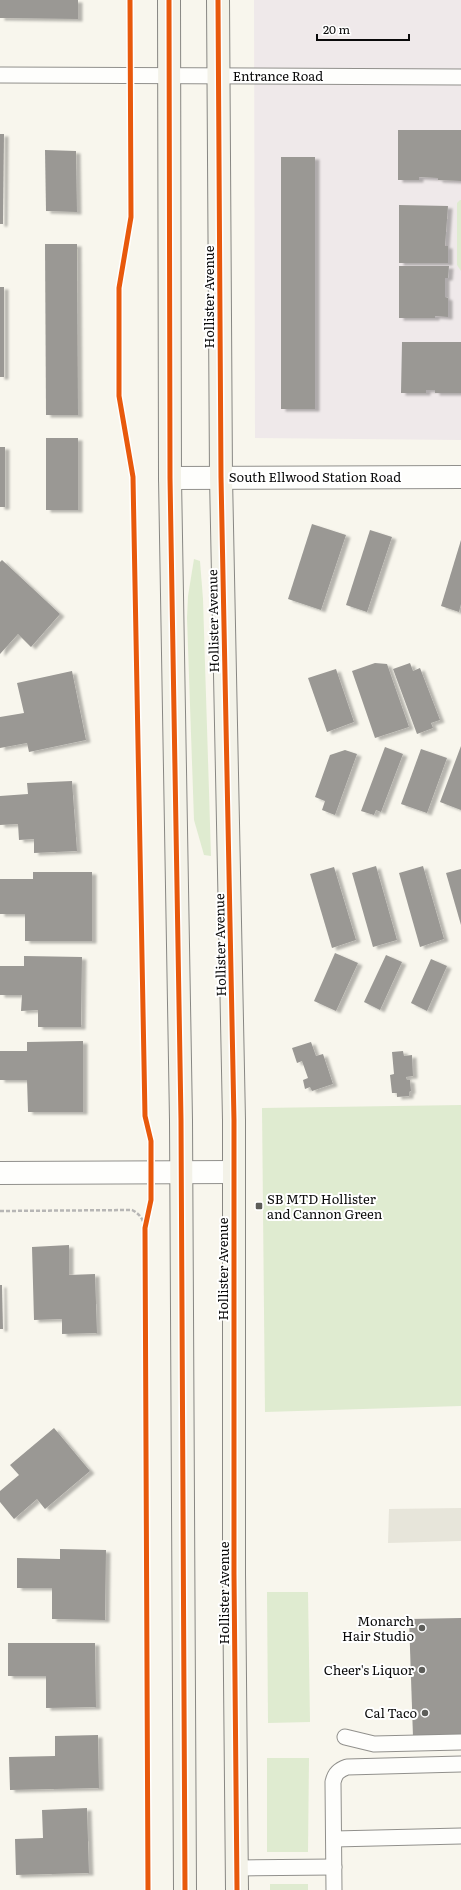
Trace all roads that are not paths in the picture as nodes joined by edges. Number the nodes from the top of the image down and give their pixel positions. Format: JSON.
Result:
{"nodes":[{"id":1,"x":169,"y":0,"type":"edge"},
{"id":2,"x":218,"y":0,"type":"edge"},
{"id":3,"x":0,"y":75,"type":"edge"},
{"id":4,"x":168,"y":76,"type":"junction"},
{"id":5,"x":218,"y":76,"type":"junction"},
{"id":6,"x":461,"y":77,"type":"edge"},
{"id":7,"x":221,"y":477,"type":"junction"},
{"id":8,"x":170,"y":478,"type":"junction"},
{"id":9,"x":461,"y":478,"type":"edge"},
{"id":10,"x":181,"y":1172,"type":"junction"},
{"id":11,"x":234,"y":1172,"type":"junction"},
{"id":12,"x":0,"y":1173,"type":"edge"},
{"id":13,"x":345,"y":1737,"type":"dead end"},
{"id":14,"x":461,"y":1742,"type":"edge"},
{"id":15,"x":461,"y":1764,"type":"edge"},
{"id":16,"x":461,"y":1836,"type":"edge"},
{"id":17,"x":334,"y":1839,"type":"junction"},
{"id":18,"x":334,"y":1867,"type":"junction"},
{"id":19,"x":238,"y":1868,"type":"junction"},
{"id":20,"x":185,"y":1890,"type":"edge"},
{"id":21,"x":238,"y":1890,"type":"edge"},
{"id":22,"x":334,"y":1890,"type":"edge"}],
"edges":[{"from":1,"to":4,"type":"main road"},
{"from":2,"to":5,"type":"main road","name":"Hollister Avenue"},
{"from":3,"to":4,"type":"lane","name":"Entrance Road"},
{"from":4,"to":5,"type":"lane","name":"Entrance Road"},
{"from":4,"to":8,"type":"main road"},
{"from":5,"to":6,"type":"lane","name":"Entrance Road"},
{"from":5,"to":7,"type":"main road","name":"Hollister Avenue"},
{"from":7,"to":8,"type":"street","name":"South Ellwood Station Road"},
{"from":7,"to":9,"type":"street","name":"South Ellwood Station Road"},
{"from":7,"to":11,"type":"main road","name":"Hollister Avenue"},
{"from":8,"to":10,"type":"main road"},
{"from":10,"to":11,"type":"street"},
{"from":10,"to":12,"type":"street"},
{"from":10,"to":20,"type":"main road"},
{"from":11,"to":19,"type":"main road","name":"Hollister Avenue"},
{"from":13,"to":14,"type":"lane"},
{"from":15,"to":17,"type":"lane"},
{"from":16,"to":17,"type":"lane"},
{"from":17,"to":18,"type":"lane"},
{"from":18,"to":19,"type":"lane"},
{"from":18,"to":22,"type":"lane"},
{"from":19,"to":21,"type":"main road","name":"Hollister Avenue"}]}
